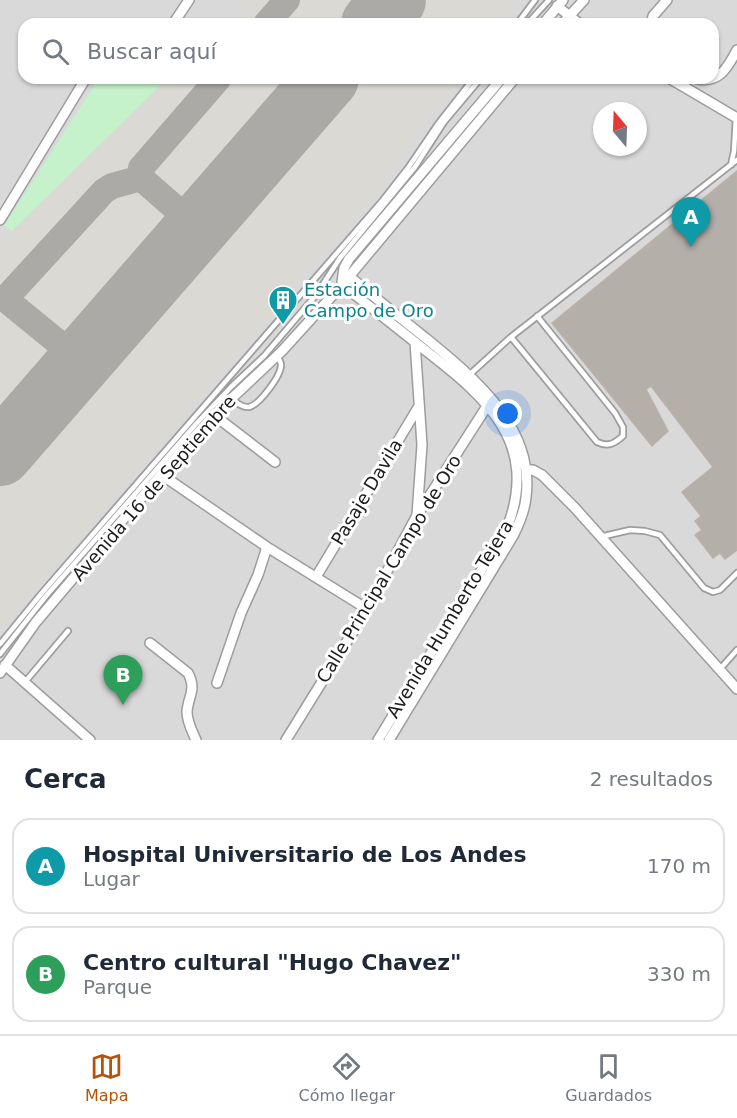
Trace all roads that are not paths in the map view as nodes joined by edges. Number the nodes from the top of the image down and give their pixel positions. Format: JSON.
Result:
{"nodes":[{"id":1,"x":189,"y":0,"type":"edge"},
{"id":2,"x":535,"y":0,"type":"edge"},
{"id":3,"x":549,"y":0,"type":"edge"},
{"id":4,"x":584,"y":0,"type":"edge"},
{"id":5,"x":661,"y":2,"type":"edge"},
{"id":6,"x":560,"y":3,"type":"edge"},
{"id":7,"x":569,"y":16,"type":"junction"},
{"id":8,"x":177,"y":18,"type":"edge"},
{"id":9,"x":522,"y":18,"type":"edge"},
{"id":10,"x":532,"y":18,"type":"edge"},
{"id":11,"x":548,"y":18,"type":"edge"},
{"id":12,"x":572,"y":18,"type":"edge"},
{"id":13,"x":652,"y":18,"type":"edge"},
{"id":14,"x":737,"y":50,"type":"edge"},
{"id":15,"x":719,"y":75,"type":"edge"},
{"id":16,"x":82,"y":84,"type":"edge"},
{"id":17,"x":469,"y":84,"type":"edge"},
{"id":18,"x":476,"y":84,"type":"edge"},
{"id":19,"x":497,"y":84,"type":"edge"},
{"id":20,"x":511,"y":84,"type":"edge"},
{"id":21,"x":679,"y":84,"type":"edge"},
{"id":22,"x":737,"y":117,"type":"edge"},
{"id":23,"x":737,"y":160,"type":"edge"},
{"id":24,"x":731,"y":165,"type":"junction"},
{"id":25,"x":0,"y":220,"type":"edge"},
{"id":26,"x":349,"y":276,"type":"junction"},
{"id":27,"x":342,"y":285,"type":"junction"},
{"id":28,"x":537,"y":316,"type":"junction"},
{"id":29,"x":511,"y":337,"type":"junction"},
{"id":30,"x":415,"y":342,"type":"junction"},
{"id":31,"x":277,"y":356,"type":"junction"},
{"id":32,"x":467,"y":377,"type":"junction"},
{"id":33,"x":231,"y":399,"type":"junction"},
{"id":34,"x":489,"y":402,"type":"junction"},
{"id":35,"x":419,"y":406,"type":"junction"},
{"id":36,"x":214,"y":415,"type":"junction"},
{"id":37,"x":275,"y":462,"type":"dead end"},
{"id":38,"x":526,"y":470,"type":"junction"},
{"id":39,"x":162,"y":474,"type":"junction"},
{"id":40,"x":416,"y":517,"type":"junction"},
{"id":41,"x":600,"y":537,"type":"junction"},
{"id":42,"x":267,"y":548,"type":"junction"},
{"id":43,"x":737,"y":573,"type":"edge"},
{"id":44,"x":316,"y":577,"type":"junction"},
{"id":45,"x":367,"y":609,"type":"junction"},
{"id":46,"x":68,"y":632,"type":"dead end"},
{"id":47,"x":0,"y":644,"type":"edge"},
{"id":48,"x":150,"y":644,"type":"dead end"},
{"id":49,"x":737,"y":650,"type":"edge"},
{"id":50,"x":0,"y":654,"type":"edge"},
{"id":51,"x":3,"y":669,"type":"edge"},
{"id":52,"x":720,"y":669,"type":"junction"},
{"id":53,"x":25,"y":682,"type":"junction"},
{"id":54,"x":217,"y":683,"type":"dead end"},
{"id":55,"x":737,"y":689,"type":"edge"},
{"id":56,"x":90,"y":740,"type":"edge"},
{"id":57,"x":196,"y":740,"type":"edge"},
{"id":58,"x":286,"y":740,"type":"edge"},
{"id":59,"x":378,"y":740,"type":"edge"},
{"id":60,"x":388,"y":740,"type":"edge"}],
"edges":[{"from":1,"to":8,"type":"street"},
{"from":2,"to":9,"type":"lane"},
{"from":3,"to":10,"type":"lane"},
{"from":4,"to":7,"type":"street"},
{"from":5,"to":13,"type":"street"},
{"from":6,"to":7,"type":"street"},
{"from":6,"to":11,"type":"street"},
{"from":7,"to":12,"type":"street"},
{"from":14,"to":15,"type":"street"},
{"from":16,"to":25,"type":"street"},
{"from":17,"to":47,"type":"lane"},
{"from":18,"to":50,"type":"lane"},
{"from":19,"to":27,"type":"street","name":"Avenida 16 de Septiembre"},
{"from":20,"to":26,"type":"street","name":"Avenida 16 de Septiembre"},
{"from":21,"to":22,"type":"street"},
{"from":22,"to":24,"type":"lane"},
{"from":23,"to":24,"type":"lane"},
{"from":24,"to":28,"type":"lane"},
{"from":26,"to":27,"type":"street","name":"Avenida 16 de Septiembre"},
{"from":26,"to":32,"type":"street","name":"Avenida Humberto Tejera"},
{"from":27,"to":30,"type":"street","name":"Avenida Humberto Tejera"},
{"from":27,"to":31,"type":"street","name":"Avenida 16 de Septiembre"},
{"from":28,"to":29,"type":"lane"},
{"from":28,"to":29,"type":"lane"},
{"from":29,"to":32,"type":"lane"},
{"from":30,"to":32,"type":"street","name":"Avenida Humberto Tejera"},
{"from":30,"to":35,"type":"street"},
{"from":31,"to":33,"type":"street","name":"Avenida 16 de Septiembre"},
{"from":31,"to":33,"type":"lane"},
{"from":32,"to":34,"type":"street","name":"Avenida Humberto Tejera"},
{"from":33,"to":36,"type":"street","name":"Avenida 16 de Septiembre"},
{"from":34,"to":38,"type":"street","name":"Avenida Humberto Tejera"},
{"from":34,"to":40,"type":"street","name":"Calle Principal Campo de Oro"},
{"from":34,"to":59,"type":"street","name":"Avenida Humberto Tejera"},
{"from":35,"to":40,"type":"street"},
{"from":35,"to":44,"type":"street","name":"Pasaje Davila"},
{"from":36,"to":37,"type":"street"},
{"from":36,"to":39,"type":"street","name":"Avenida 16 de Septiembre"},
{"from":38,"to":41,"type":"street"},
{"from":38,"to":60,"type":"street","name":"Avenida Humberto Tejera"},
{"from":39,"to":42,"type":"street"},
{"from":39,"to":51,"type":"street","name":"Avenida 16 de Septiembre"},
{"from":40,"to":45,"type":"street","name":"Calle Principal Campo de Oro"},
{"from":41,"to":43,"type":"lane"},
{"from":41,"to":52,"type":"street"},
{"from":42,"to":44,"type":"street"},
{"from":42,"to":54,"type":"street"},
{"from":44,"to":45,"type":"street"},
{"from":45,"to":58,"type":"street","name":"Calle Principal Campo de Oro"},
{"from":46,"to":53,"type":"lane"},
{"from":48,"to":57,"type":"street"},
{"from":49,"to":52,"type":"lane"},
{"from":51,"to":53,"type":"street"},
{"from":52,"to":55,"type":"street"},
{"from":53,"to":56,"type":"street"}]}
